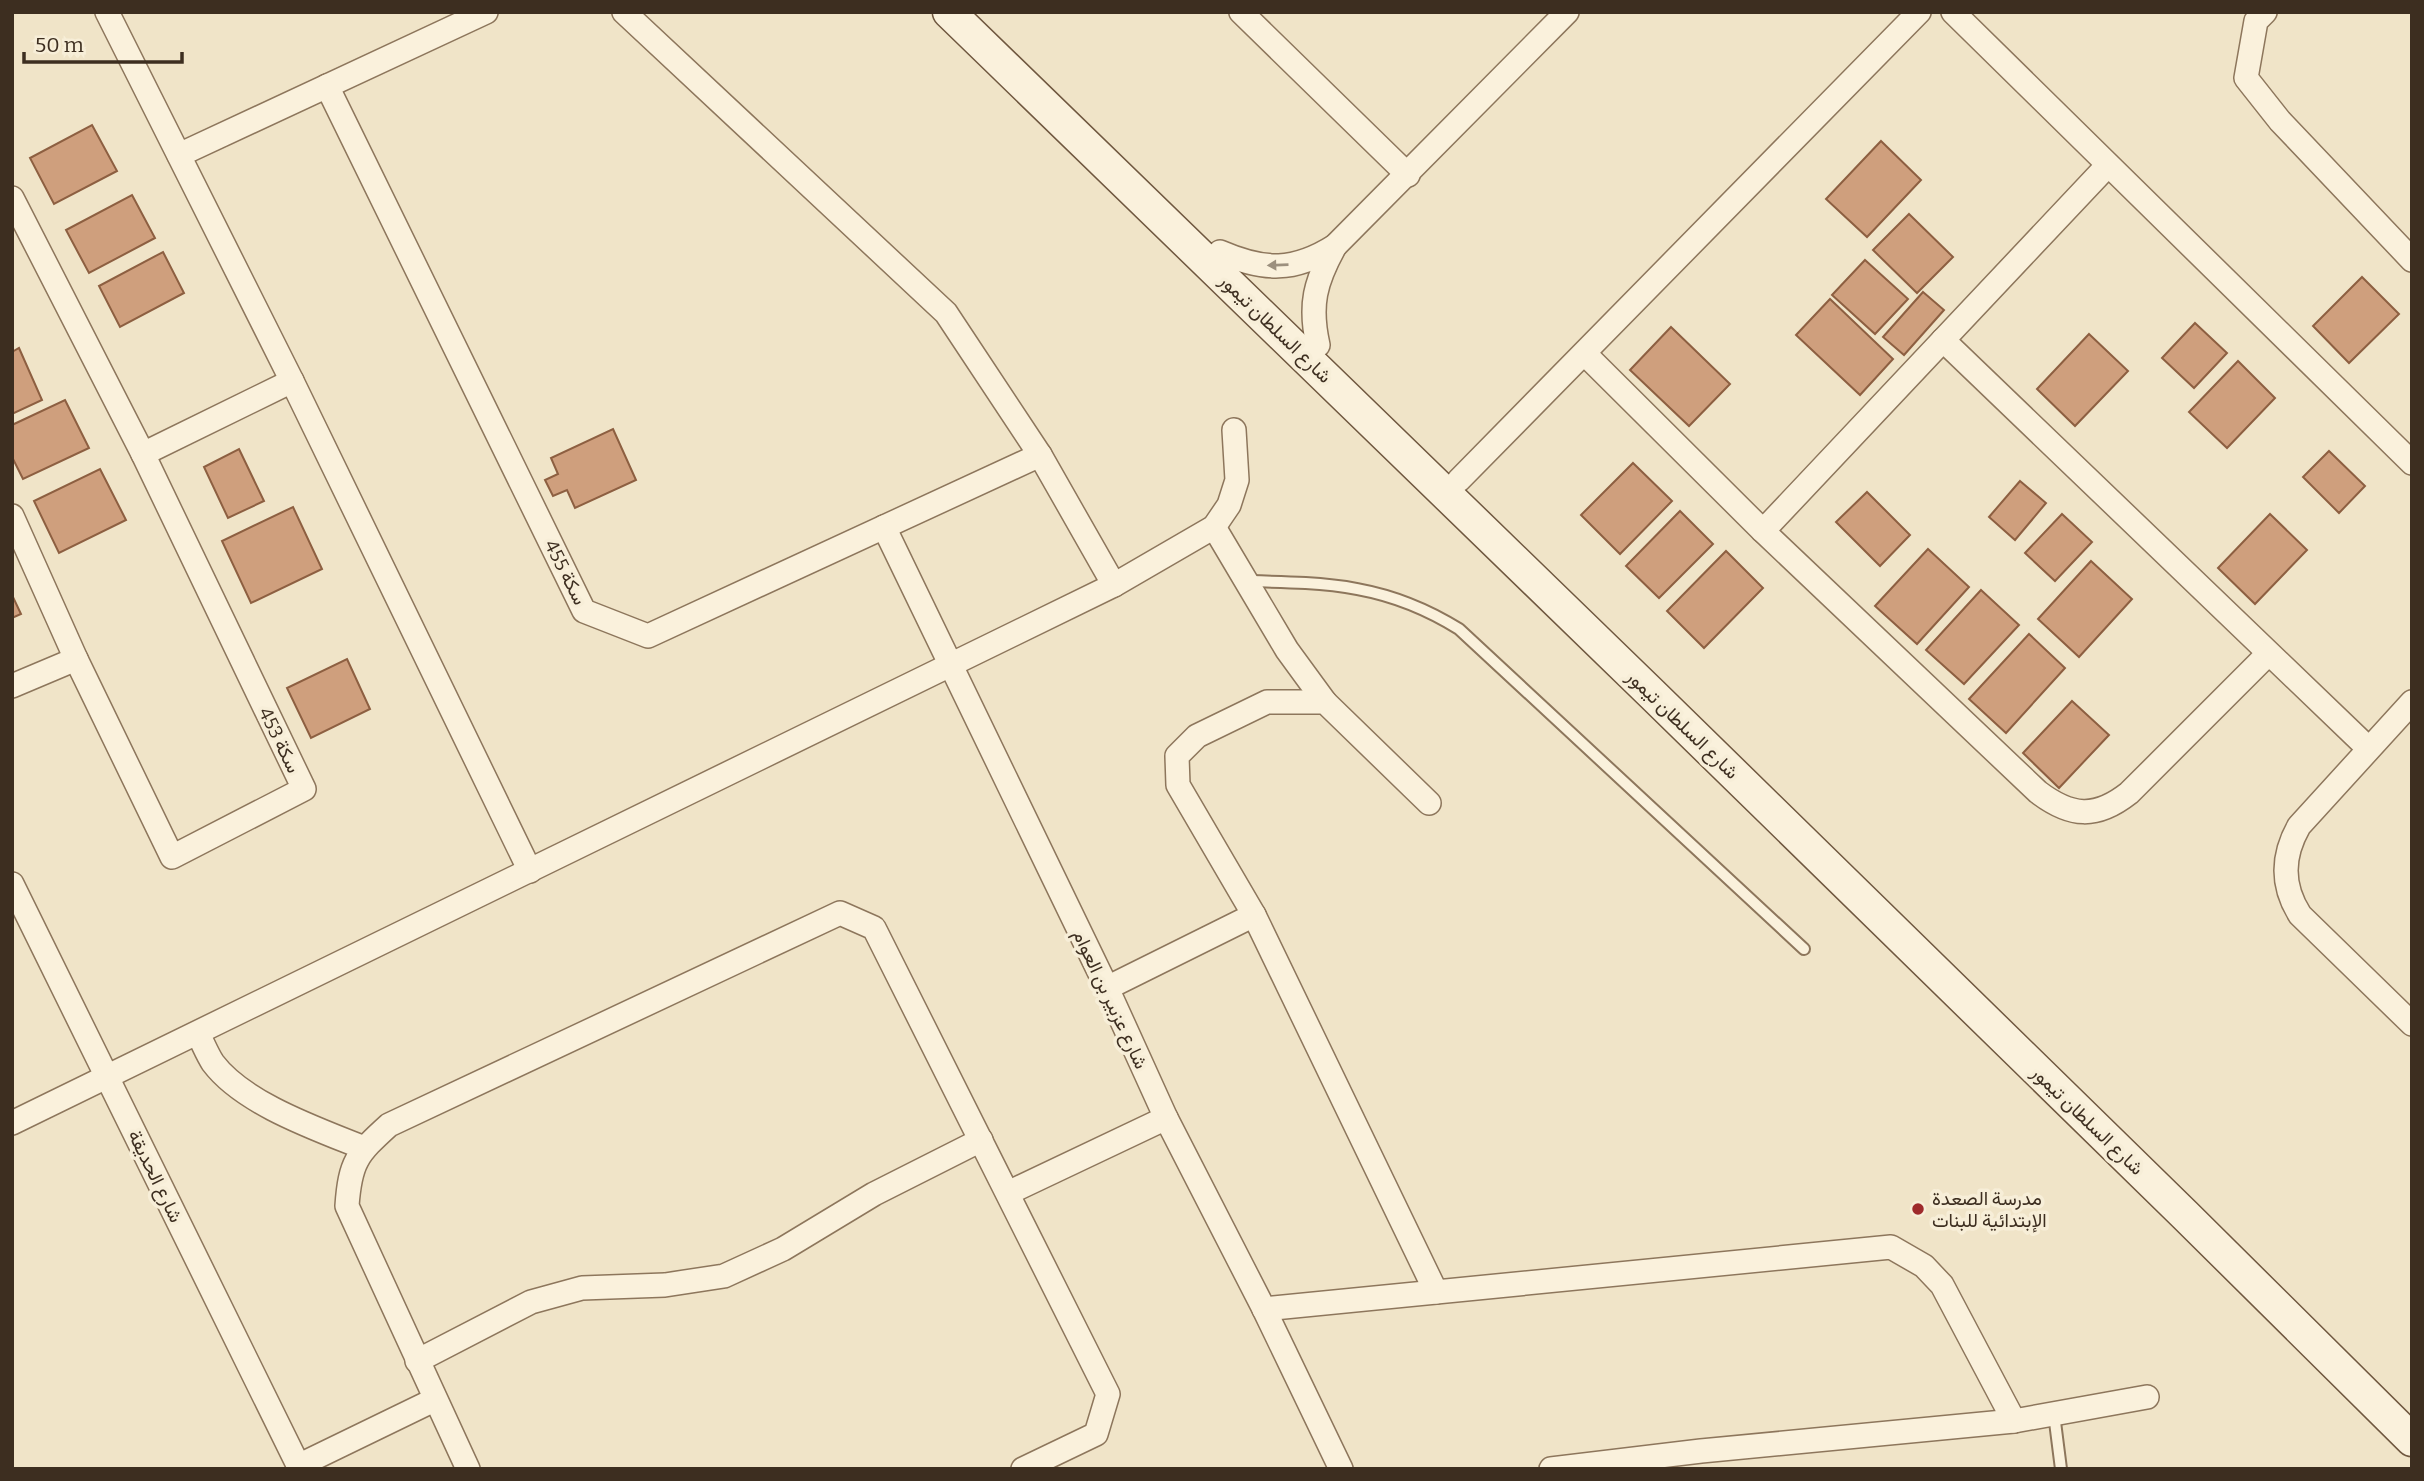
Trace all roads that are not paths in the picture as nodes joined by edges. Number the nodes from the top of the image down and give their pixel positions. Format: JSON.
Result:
{"nodes":[{"id":1,"x":107,"y":12,"type":"edge"},
{"id":2,"x":486,"y":12,"type":"edge"},
{"id":3,"x":624,"y":12,"type":"edge"},
{"id":4,"x":949,"y":12,"type":"edge"},
{"id":5,"x":975,"y":12,"type":"edge"},
{"id":6,"x":1241,"y":12,"type":"edge"},
{"id":7,"x":1567,"y":12,"type":"edge"},
{"id":8,"x":1919,"y":12,"type":"edge"},
{"id":9,"x":1953,"y":12,"type":"edge"},
{"id":10,"x":2265,"y":12,"type":"edge"},
{"id":11,"x":327,"y":86,"type":"junction"},
{"id":12,"x":179,"y":155,"type":"junction"},
{"id":13,"x":2108,"y":165,"type":"junction"},
{"id":14,"x":1408,"y":175,"type":"junction"},
{"id":15,"x":12,"y":198,"type":"edge"},
{"id":16,"x":18,"y":222,"type":"edge"},
{"id":17,"x":1335,"y":246,"type":"junction"},
{"id":18,"x":1220,"y":252,"type":"junction"},
{"id":19,"x":2412,"y":260,"type":"edge"},
{"id":20,"x":1943,"y":341,"type":"junction"},
{"id":21,"x":1318,"y":345,"type":"junction"},
{"id":22,"x":1585,"y":354,"type":"junction"},
{"id":23,"x":292,"y":381,"type":"junction"},
{"id":24,"x":1234,"y":430,"type":"dead end"},
{"id":25,"x":142,"y":454,"type":"junction"},
{"id":26,"x":1040,"y":455,"type":"junction"},
{"id":27,"x":2412,"y":463,"type":"edge"},
{"id":28,"x":1459,"y":480,"type":"junction"},
{"id":29,"x":12,"y":516,"type":"edge"},
{"id":30,"x":884,"y":527,"type":"junction"},
{"id":31,"x":1214,"y":527,"type":"junction"},
{"id":32,"x":1763,"y":531,"type":"junction"},
{"id":33,"x":1246,"y":581,"type":"junction"},
{"id":34,"x":1114,"y":585,"type":"junction"},
{"id":35,"x":2268,"y":654,"type":"junction"},
{"id":36,"x":76,"y":659,"type":"junction"},
{"id":37,"x":950,"y":665,"type":"junction"},
{"id":38,"x":12,"y":686,"type":"edge"},
{"id":39,"x":1325,"y":702,"type":"junction"},
{"id":40,"x":2412,"y":702,"type":"edge"},
{"id":41,"x":2368,"y":748,"type":"junction"},
{"id":42,"x":1429,"y":803,"type":"dead end"},
{"id":43,"x":530,"y":871,"type":"junction"},
{"id":44,"x":12,"y":884,"type":"edge"},
{"id":45,"x":1254,"y":915,"type":"junction"},
{"id":46,"x":1804,"y":949,"type":"dead end"},
{"id":47,"x":1107,"y":988,"type":"junction"},
{"id":48,"x":2412,"y":1024,"type":"edge"},
{"id":49,"x":198,"y":1034,"type":"junction"},
{"id":50,"x":107,"y":1078,"type":"junction"},
{"id":51,"x":1166,"y":1118,"type":"junction"},
{"id":52,"x":12,"y":1123,"type":"edge"},
{"id":53,"x":981,"y":1140,"type":"junction"},
{"id":54,"x":364,"y":1147,"type":"junction"},
{"id":55,"x":1008,"y":1193,"type":"junction"},
{"id":56,"x":1436,"y":1292,"type":"junction"},
{"id":57,"x":1264,"y":1309,"type":"junction"},
{"id":58,"x":417,"y":1361,"type":"junction"},
{"id":59,"x":2147,"y":1397,"type":"dead end"},
{"id":60,"x":434,"y":1400,"type":"junction"},
{"id":61,"x":2054,"y":1414,"type":"junction"},
{"id":62,"x":2412,"y":1414,"type":"edge"},
{"id":63,"x":2014,"y":1422,"type":"junction"},
{"id":64,"x":2412,"y":1440,"type":"edge"},
{"id":65,"x":1701,"y":1460,"type":"edge"},
{"id":66,"x":299,"y":1467,"type":"edge"},
{"id":67,"x":468,"y":1469,"type":"edge"},
{"id":68,"x":1023,"y":1469,"type":"edge"},
{"id":69,"x":1341,"y":1469,"type":"edge"},
{"id":70,"x":1551,"y":1469,"type":"edge"},
{"id":71,"x":2061,"y":1469,"type":"edge"}],
"edges":[{"from":1,"to":12,"type":"street"},
{"from":2,"to":11,"type":"street"},
{"from":3,"to":26,"type":"street"},
{"from":4,"to":64,"type":"main road","name":"شارع السلطان تيمور"},
{"from":5,"to":18,"type":"main road","name":"شارع السلطان تيمور"},
{"from":6,"to":14,"type":"street"},
{"from":7,"to":14,"type":"street"},
{"from":8,"to":22,"type":"street"},
{"from":9,"to":13,"type":"street"},
{"from":10,"to":19,"type":"street"},
{"from":11,"to":12,"type":"street"},
{"from":11,"to":30,"type":"street","name":"سكة 455"},
{"from":12,"to":23,"type":"street"},
{"from":13,"to":20,"type":"street"},
{"from":13,"to":27,"type":"street"},
{"from":14,"to":17,"type":"street"},
{"from":15,"to":16,"type":"street","name":"سكة 453"},
{"from":16,"to":25,"type":"street","name":"سكة 453"},
{"from":17,"to":18,"type":"street","one_way":true},
{"from":17,"to":21,"type":"street"},
{"from":18,"to":21,"type":"main road","name":"شارع السلطان تيمور"},
{"from":20,"to":32,"type":"street"},
{"from":20,"to":35,"type":"street"},
{"from":21,"to":28,"type":"main road","name":"شارع السلطان تيمور"},
{"from":22,"to":28,"type":"street"},
{"from":22,"to":32,"type":"street"},
{"from":23,"to":25,"type":"street"},
{"from":23,"to":43,"type":"street"},
{"from":24,"to":31,"type":"street"},
{"from":25,"to":36,"type":"street","name":"سكة 453"},
{"from":26,"to":30,"type":"street","name":"سكة 455"},
{"from":26,"to":34,"type":"street"},
{"from":28,"to":62,"type":"main road","name":"شارع السلطان تيمور"},
{"from":29,"to":36,"type":"street","name":"سكة 453"},
{"from":30,"to":37,"type":"street","name":"شارع عزبير بن العوام"},
{"from":31,"to":33,"type":"street"},
{"from":31,"to":34,"type":"street"},
{"from":32,"to":35,"type":"street"},
{"from":33,"to":39,"type":"street"},
{"from":33,"to":46,"type":"lane"},
{"from":34,"to":37,"type":"street"},
{"from":35,"to":41,"type":"street"},
{"from":36,"to":38,"type":"street"},
{"from":37,"to":43,"type":"street"},
{"from":37,"to":47,"type":"street","name":"شارع عزبير بن العوام"},
{"from":39,"to":42,"type":"street"},
{"from":39,"to":45,"type":"street"},
{"from":40,"to":41,"type":"street"},
{"from":41,"to":48,"type":"street"},
{"from":43,"to":49,"type":"street"},
{"from":44,"to":50,"type":"street","name":"شارع الحديقة"},
{"from":45,"to":47,"type":"street"},
{"from":45,"to":56,"type":"street"},
{"from":47,"to":51,"type":"street","name":"شارع عزبير بن العوام"},
{"from":49,"to":50,"type":"street"},
{"from":49,"to":54,"type":"street"},
{"from":50,"to":52,"type":"street"},
{"from":50,"to":66,"type":"street","name":"شارع الحديقة"},
{"from":51,"to":55,"type":"street"},
{"from":51,"to":57,"type":"street","name":"شارع عزبير بن العوام"},
{"from":53,"to":54,"type":"street"},
{"from":53,"to":55,"type":"street"},
{"from":53,"to":58,"type":"street"},
{"from":54,"to":58,"type":"street"},
{"from":55,"to":68,"type":"street"},
{"from":56,"to":57,"type":"street"},
{"from":56,"to":63,"type":"street"},
{"from":57,"to":69,"type":"street","name":"شارع عزبير بن العوام"},
{"from":58,"to":60,"type":"street"},
{"from":59,"to":61,"type":"street"},
{"from":60,"to":66,"type":"street"},
{"from":60,"to":67,"type":"street"},
{"from":61,"to":63,"type":"street"},
{"from":61,"to":71,"type":"lane"},
{"from":63,"to":65,"type":"street"},
{"from":65,"to":70,"type":"street"}]}
